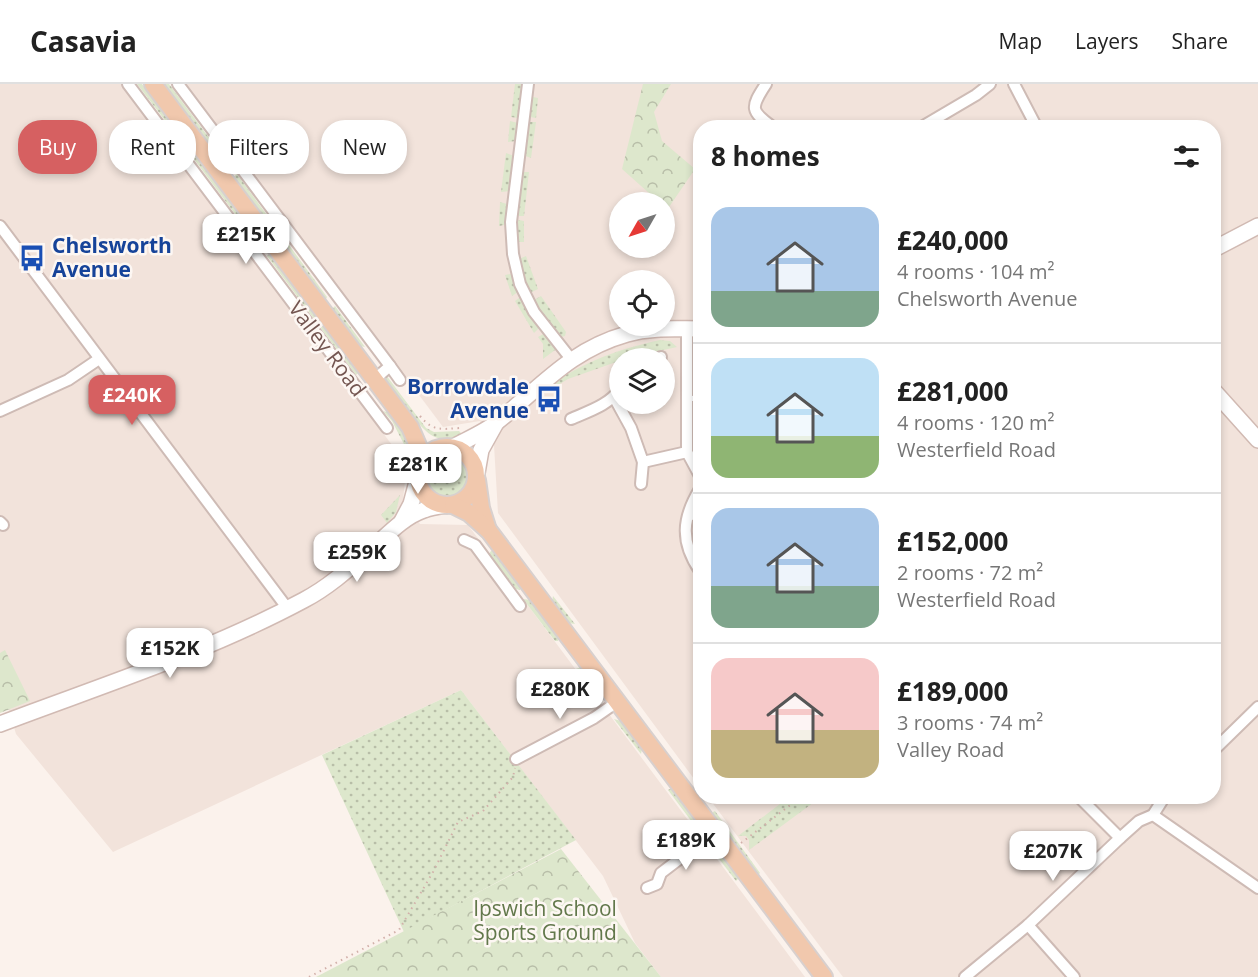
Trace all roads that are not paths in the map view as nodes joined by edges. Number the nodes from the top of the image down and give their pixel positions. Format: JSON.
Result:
{"nodes":[{"id":1,"x":128,"y":84,"type":"edge"},
{"id":2,"x":153,"y":84,"type":"edge"},
{"id":3,"x":178,"y":84,"type":"edge"},
{"id":4,"x":528,"y":84,"type":"edge"},
{"id":5,"x":766,"y":84,"type":"edge"},
{"id":6,"x":990,"y":84,"type":"edge"},
{"id":7,"x":1014,"y":84,"type":"edge"},
{"id":8,"x":155,"y":120,"type":"edge"},
{"id":9,"x":180,"y":120,"type":"edge"},
{"id":10,"x":763,"y":120,"type":"edge"},
{"id":11,"x":934,"y":120,"type":"edge"},
{"id":12,"x":1033,"y":120,"type":"edge"},
{"id":13,"x":208,"y":123,"type":"edge"},
{"id":14,"x":196,"y":141,"type":"edge"},
{"id":15,"x":196,"y":174,"type":"edge"},
{"id":16,"x":227,"y":174,"type":"edge"},
{"id":17,"x":247,"y":174,"type":"edge"},
{"id":18,"x":223,"y":177,"type":"junction"},
{"id":19,"x":0,"y":226,"type":"edge"},
{"id":20,"x":1258,"y":226,"type":"edge"},
{"id":21,"x":274,"y":245,"type":"junction"},
{"id":22,"x":1221,"y":245,"type":"edge"},
{"id":23,"x":258,"y":257,"type":"junction"},
{"id":24,"x":338,"y":297,"type":"junction"},
{"id":25,"x":322,"y":308,"type":"junction"},
{"id":26,"x":693,"y":329,"type":"edge"},
{"id":27,"x":693,"y":339,"type":"edge"},
{"id":28,"x":99,"y":359,"type":"junction"},
{"id":29,"x":571,"y":359,"type":"junction"},
{"id":30,"x":390,"y":366,"type":"junction"},
{"id":31,"x":375,"y":379,"type":"junction"},
{"id":32,"x":400,"y":380,"type":"dead end"},
{"id":33,"x":609,"y":398,"type":"edge"},
{"id":34,"x":687,"y":398,"type":"junction"},
{"id":35,"x":693,"y":398,"type":"edge"},
{"id":36,"x":390,"y":399,"type":"junction"},
{"id":37,"x":1221,"y":403,"type":"edge"},
{"id":38,"x":0,"y":411,"type":"edge"},
{"id":39,"x":374,"y":412,"type":"junction"},
{"id":40,"x":625,"y":414,"type":"edge"},
{"id":41,"x":571,"y":419,"type":"dead end"},
{"id":42,"x":414,"y":420,"type":"junction"},
{"id":43,"x":496,"y":423,"type":"junction"},
{"id":44,"x":387,"y":428,"type":"dead end"},
{"id":45,"x":1258,"y":440,"type":"edge"},
{"id":46,"x":448,"y":446,"type":"junction"},
{"id":47,"x":687,"y":452,"type":"junction"},
{"id":48,"x":643,"y":462,"type":"junction"},
{"id":49,"x":693,"y":463,"type":"edge"},
{"id":50,"x":419,"y":473,"type":"junction"},
{"id":51,"x":477,"y":476,"type":"junction"},
{"id":52,"x":640,"y":484,"type":"dead end"},
{"id":53,"x":693,"y":503,"type":"edge"},
{"id":54,"x":450,"y":505,"type":"junction"},
{"id":55,"x":687,"y":515,"type":"junction"},
{"id":56,"x":693,"y":517,"type":"edge"},
{"id":57,"x":402,"y":522,"type":"junction"},
{"id":58,"x":492,"y":535,"type":"junction"},
{"id":59,"x":464,"y":540,"type":"dead end"},
{"id":60,"x":479,"y":551,"type":"junction"},
{"id":61,"x":693,"y":557,"type":"edge"},
{"id":62,"x":532,"y":588,"type":"junction"},
{"id":63,"x":288,"y":609,"type":"junction"},
{"id":64,"x":617,"y":702,"type":"junction"},
{"id":65,"x":1258,"y":707,"type":"edge"},
{"id":66,"x":0,"y":724,"type":"edge"},
{"id":67,"x":1221,"y":743,"type":"edge"},
{"id":68,"x":518,"y":762,"type":"road end"},
{"id":69,"x":693,"y":801,"type":"edge"},
{"id":70,"x":695,"y":804,"type":"edge"},
{"id":71,"x":1086,"y":804,"type":"edge"},
{"id":72,"x":1160,"y":804,"type":"edge"},
{"id":73,"x":1153,"y":814,"type":"junction"},
{"id":74,"x":716,"y":831,"type":"junction"},
{"id":75,"x":1120,"y":838,"type":"junction"},
{"id":76,"x":1258,"y":888,"type":"edge"},
{"id":77,"x":663,"y":895,"type":"dead end"},
{"id":78,"x":1028,"y":925,"type":"junction"},
{"id":79,"x":824,"y":977,"type":"edge"},
{"id":80,"x":965,"y":977,"type":"edge"},
{"id":81,"x":1074,"y":977,"type":"edge"}],
"edges":[{"from":1,"to":8,"type":"street","name":"Valley Road"},
{"from":2,"to":9,"type":"main road","name":"Valley Road"},
{"from":3,"to":13,"type":"street","name":"Valley Road"},
{"from":4,"to":29,"type":"street"},
{"from":5,"to":10,"type":"street"},
{"from":6,"to":11,"type":"street"},
{"from":7,"to":12,"type":"street"},
{"from":14,"to":18,"type":"main road","name":"Valley Road"},
{"from":15,"to":23,"type":"street","name":"Valley Road"},
{"from":16,"to":18,"type":"street"},
{"from":17,"to":24,"type":"street","name":"Valley Road"},
{"from":18,"to":21,"type":"main road","name":"Valley Road"},
{"from":19,"to":28,"type":"street"},
{"from":20,"to":22,"type":"main road"},
{"from":21,"to":23,"type":"street"},
{"from":21,"to":25,"type":"main road","name":"Valley Road"},
{"from":23,"to":39,"type":"street","name":"Valley Road"},
{"from":24,"to":25,"type":"street","name":"Valley Road"},
{"from":24,"to":30,"type":"street","name":"Valley Road"},
{"from":25,"to":31,"type":"main road","name":"Valley Road"},
{"from":26,"to":29,"type":"main road"},
{"from":27,"to":34,"type":"street"},
{"from":28,"to":38,"type":"street"},
{"from":28,"to":63,"type":"street"},
{"from":29,"to":43,"type":"main road"},
{"from":30,"to":31,"type":"street","name":"Valley Road"},
{"from":30,"to":32,"type":"street","name":"Valley Road"},
{"from":31,"to":36,"type":"main road","name":"Valley Road"},
{"from":33,"to":41,"type":"street"},
{"from":34,"to":35,"type":"lane"},
{"from":34,"to":47,"type":"street"},
{"from":36,"to":39,"type":"street","name":"Valley Road"},
{"from":36,"to":42,"type":"main road","name":"Valley Road"},
{"from":37,"to":45,"type":"main road"},
{"from":39,"to":44,"type":"street","name":"Valley Road"},
{"from":40,"to":48,"type":"street"},
{"from":42,"to":46,"type":"main road","name":"Valley Road"},
{"from":42,"to":50,"type":"main road","name":"Valley Road"},
{"from":43,"to":46,"type":"main road"},
{"from":43,"to":51,"type":"main road"},
{"from":46,"to":50,"type":"main road"},
{"from":46,"to":51,"type":"main road"},
{"from":47,"to":48,"type":"street"},
{"from":47,"to":49,"type":"street"},
{"from":48,"to":52,"type":"street"},
{"from":50,"to":54,"type":"main road"},
{"from":50,"to":57,"type":"main road"},
{"from":51,"to":54,"type":"main road"},
{"from":51,"to":58,"type":"main road"},
{"from":53,"to":55,"type":"street"},
{"from":54,"to":57,"type":"main road"},
{"from":54,"to":58,"type":"main road"},
{"from":55,"to":56,"type":"lane"},
{"from":55,"to":61,"type":"street"},
{"from":57,"to":63,"type":"main road"},
{"from":58,"to":60,"type":"street"},
{"from":58,"to":62,"type":"main road"},
{"from":59,"to":60,"type":"street"},
{"from":60,"to":62,"type":"street"},
{"from":62,"to":64,"type":"main road"},
{"from":63,"to":66,"type":"main road"},
{"from":64,"to":68,"type":"street"},
{"from":64,"to":69,"type":"main road"},
{"from":65,"to":67,"type":"street"},
{"from":70,"to":74,"type":"main road"},
{"from":71,"to":75,"type":"street"},
{"from":72,"to":73,"type":"street"},
{"from":73,"to":75,"type":"street"},
{"from":73,"to":76,"type":"street"},
{"from":74,"to":77,"type":"street"},
{"from":74,"to":79,"type":"main road"},
{"from":75,"to":78,"type":"street"},
{"from":78,"to":80,"type":"street"},
{"from":78,"to":81,"type":"street"}]}
